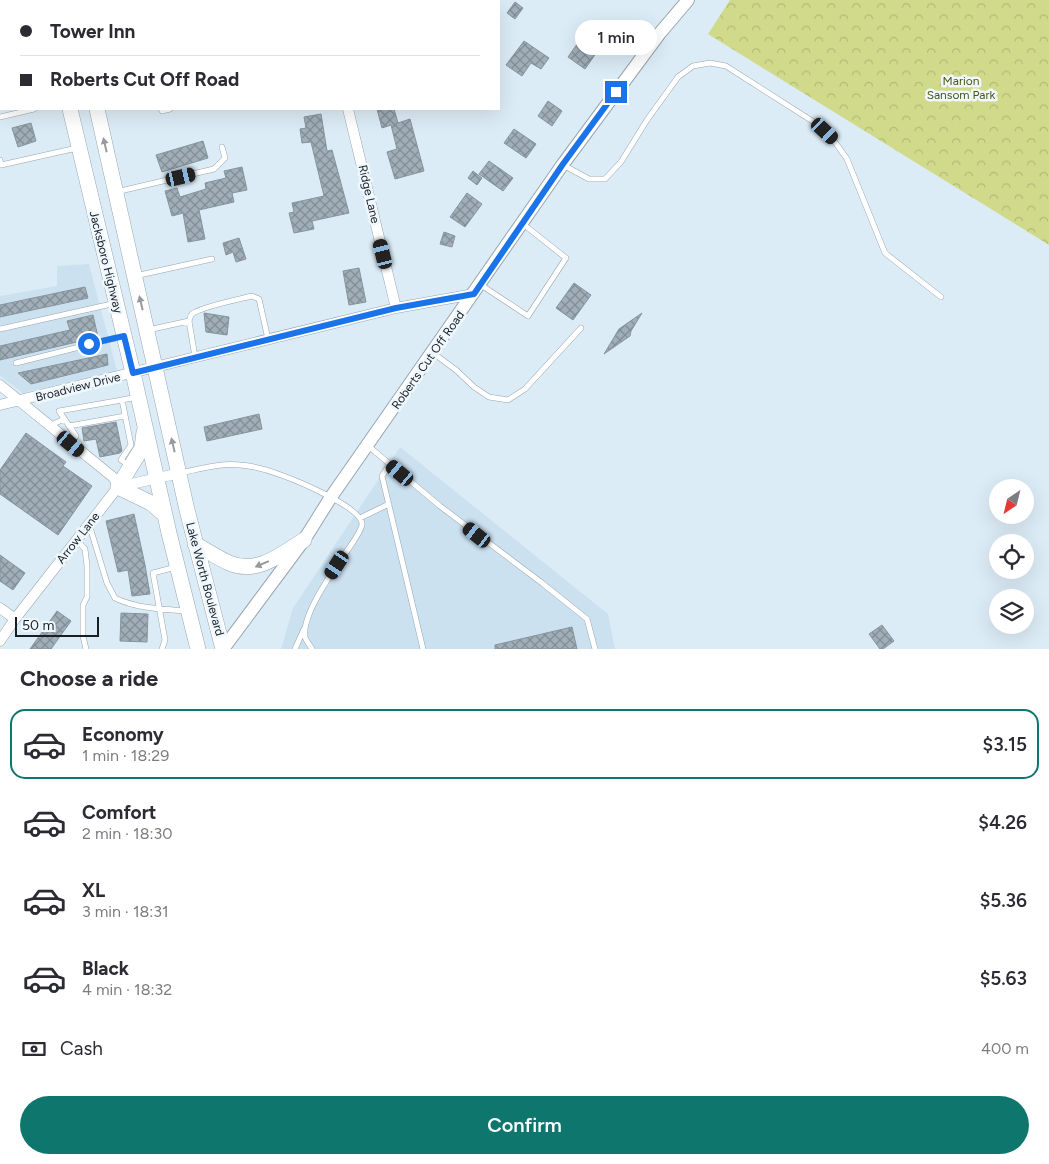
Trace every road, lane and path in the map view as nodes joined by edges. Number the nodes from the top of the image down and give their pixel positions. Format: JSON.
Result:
{"nodes":[{"id":1,"x":688,"y":0,"type":"edge"},
{"id":2,"x":30,"y":110,"type":"edge"},
{"id":3,"x":70,"y":110,"type":"edge"},
{"id":4,"x":97,"y":110,"type":"edge"},
{"id":5,"x":348,"y":110,"type":"edge"},
{"id":6,"x":0,"y":117,"type":"edge"},
{"id":7,"x":79,"y":147,"type":"junction"},
{"id":8,"x":222,"y":147,"type":"dead end"},
{"id":9,"x":0,"y":160,"type":"edge"},
{"id":10,"x":563,"y":164,"type":"junction"},
{"id":11,"x":116,"y":192,"type":"junction"},
{"id":12,"x":522,"y":223,"type":"junction"},
{"id":13,"x":212,"y":259,"type":"dead end"},
{"id":14,"x":135,"y":276,"type":"junction"},
{"id":15,"x":477,"y":289,"type":"junction"},
{"id":16,"x":941,"y":296,"type":"dead end"},
{"id":17,"x":116,"y":303,"type":"junction"},
{"id":18,"x":396,"y":308,"type":"junction"},
{"id":19,"x":189,"y":321,"type":"junction"},
{"id":20,"x":581,"y":328,"type":"dead end"},
{"id":21,"x":0,"y":329,"type":"edge"},
{"id":22,"x":147,"y":330,"type":"junction"},
{"id":23,"x":124,"y":336,"type":"junction"},
{"id":24,"x":268,"y":340,"type":"junction"},
{"id":25,"x":432,"y":353,"type":"junction"},
{"id":26,"x":196,"y":358,"type":"junction"},
{"id":27,"x":16,"y":362,"type":"dead end"},
{"id":28,"x":156,"y":368,"type":"junction"},
{"id":29,"x":133,"y":373,"type":"junction"},
{"id":30,"x":0,"y":385,"type":"edge"},
{"id":31,"x":138,"y":397,"type":"junction"},
{"id":32,"x":122,"y":400,"type":"junction"},
{"id":33,"x":20,"y":401,"type":"junction"},
{"id":34,"x":0,"y":405,"type":"edge"},
{"id":35,"x":125,"y":416,"type":"junction"},
{"id":36,"x":64,"y":419,"type":"junction"},
{"id":37,"x":49,"y":426,"type":"junction"},
{"id":38,"x":69,"y":426,"type":"junction"},
{"id":39,"x":145,"y":428,"type":"junction"},
{"id":40,"x":70,"y":443,"type":"junction"},
{"id":41,"x":367,"y":445,"type":"junction"},
{"id":42,"x":390,"y":464,"type":"junction"},
{"id":43,"x":130,"y":466,"type":"junction"},
{"id":44,"x":180,"y":473,"type":"junction"},
{"id":45,"x":156,"y":477,"type":"junction"},
{"id":46,"x":118,"y":487,"type":"junction"},
{"id":47,"x":332,"y":497,"type":"junction"},
{"id":48,"x":389,"y":504,"type":"junction"},
{"id":49,"x":187,"y":510,"type":"joint"},
{"id":50,"x":165,"y":515,"type":"junction"},
{"id":51,"x":360,"y":518,"type":"junction"},
{"id":52,"x":89,"y":524,"type":"junction"},
{"id":53,"x":169,"y":533,"type":"joint"},
{"id":54,"x":77,"y":540,"type":"junction"},
{"id":55,"x":304,"y":540,"type":"junction"},
{"id":56,"x":195,"y":544,"type":"junction"},
{"id":57,"x":177,"y":567,"type":"junction"},
{"id":58,"x":0,"y":608,"type":"edge"},
{"id":59,"x":160,"y":609,"type":"junction"},
{"id":60,"x":188,"y":610,"type":"junction"},
{"id":61,"x":15,"y":619,"type":"junction"},
{"id":62,"x":308,"y":619,"type":"junction"},
{"id":63,"x":0,"y":641,"type":"edge"},
{"id":64,"x":86,"y":649,"type":"edge"},
{"id":65,"x":162,"y":649,"type":"edge"},
{"id":66,"x":198,"y":649,"type":"edge"},
{"id":67,"x":223,"y":649,"type":"edge"},
{"id":68,"x":295,"y":649,"type":"edge"},
{"id":69,"x":312,"y":649,"type":"edge"},
{"id":70,"x":423,"y":649,"type":"edge"},
{"id":71,"x":595,"y":649,"type":"edge"}],
"edges":[{"from":1,"to":10,"type":"street","name":"Roberts Cut Off Road"},
{"from":2,"to":6,"type":"lane"},
{"from":3,"to":7,"type":"main road","name":"Jacksboro Highway"},
{"from":11,"to":4,"type":"main road","name":"Jacksboro Highway","one_way":true},
{"from":5,"to":18,"type":"street","name":"Ridge Lane"},
{"from":7,"to":9,"type":"lane"},
{"from":7,"to":17,"type":"main road","name":"Jacksboro Highway"},
{"from":8,"to":11,"type":"lane"},
{"from":10,"to":12,"type":"street","name":"Roberts Cut Off Road"},
{"from":10,"to":16,"type":"lane"},
{"from":11,"to":14,"type":"main road","name":"Jacksboro Highway"},
{"from":12,"to":15,"type":"street","name":"Roberts Cut Off Road"},
{"from":12,"to":15,"type":"lane"},
{"from":13,"to":14,"type":"lane"},
{"from":22,"to":14,"type":"main road","name":"Jacksboro Highway","one_way":true},
{"from":15,"to":18,"type":"street","name":"Broadview Drive"},
{"from":15,"to":25,"type":"street","name":"Roberts Cut Off Road"},
{"from":17,"to":21,"type":"lane"},
{"from":17,"to":23,"type":"main road","name":"Jacksboro Highway"},
{"from":18,"to":24,"type":"street","name":"Broadview Drive"},
{"from":19,"to":22,"type":"lane"},
{"from":19,"to":24,"type":"lane"},
{"from":19,"to":26,"type":"lane"},
{"from":20,"to":25,"type":"lane"},
{"from":22,"to":28,"type":"main road","name":"Jacksboro Highway"},
{"from":23,"to":27,"type":"lane"},
{"from":23,"to":29,"type":"main road","name":"Jacksboro Highway"},
{"from":24,"to":26,"type":"street","name":"Broadview Drive"},
{"from":25,"to":41,"type":"street","name":"Roberts Cut Off Road"},
{"from":26,"to":28,"type":"street","name":"Broadview Drive"},
{"from":28,"to":29,"type":"street","name":"Broadview Drive"},
{"from":44,"to":28,"type":"main road","name":"Jacksboro Highway","one_way":true},
{"from":29,"to":31,"type":"main road","name":"Jacksboro Highway"},
{"from":29,"to":33,"type":"street","name":"Broadview Drive"},
{"from":30,"to":33,"type":"street"},
{"from":31,"to":32,"type":"lane"},
{"from":31,"to":39,"type":"main road","name":"Jacksboro Highway"},
{"from":32,"to":35,"type":"lane"},
{"from":32,"to":36,"type":"lane"},
{"from":33,"to":34,"type":"street","name":"Broadview Drive"},
{"from":33,"to":37,"type":"street"},
{"from":35,"to":38,"type":"lane"},
{"from":35,"to":43,"type":"lane"},
{"from":36,"to":37,"type":"lane"},
{"from":36,"to":38,"type":"lane"},
{"from":37,"to":40,"type":"street"},
{"from":38,"to":40,"type":"lane"},
{"from":39,"to":43,"type":"main road"},
{"from":39,"to":45,"type":"main road","name":"Jacksboro Highway"},
{"from":40,"to":46,"type":"street"},
{"from":41,"to":42,"type":"lane"},
{"from":41,"to":47,"type":"street","name":"Roberts Cut Off Road"},
{"from":42,"to":48,"type":"lane"},
{"from":42,"to":71,"type":"lane"},
{"from":43,"to":46,"type":"main road"},
{"from":44,"to":45,"type":"street"},
{"from":44,"to":47,"type":"lane"},
{"from":44,"to":49,"type":"main road","name":"Jacksboro Highway"},
{"from":45,"to":46,"type":"street"},
{"from":45,"to":50,"type":"main road","name":"Jacksboro Highway"},
{"from":46,"to":50,"type":"main road"},
{"from":46,"to":52,"type":"street","name":"Arrow Lane"},
{"from":47,"to":51,"type":"lane"},
{"from":47,"to":55,"type":"street","name":"Roberts Cut Off Road"},
{"from":48,"to":51,"type":"lane"},
{"from":48,"to":70,"type":"lane"},
{"from":49,"to":56,"type":"main road","name":"Lake Worth Boulevard"},
{"from":50,"to":53,"type":"main road","name":"Jacksboro Highway"},
{"from":51,"to":62,"type":"lane"},
{"from":52,"to":54,"type":"street","name":"Arrow Lane"},
{"from":52,"to":59,"type":"lane"},
{"from":53,"to":57,"type":"main road","name":"Lake Worth Boulevard"},
{"from":54,"to":61,"type":"street","name":"Arrow Lane"},
{"from":54,"to":64,"type":"lane"},
{"from":55,"to":56,"type":"main road","one_way":true},
{"from":55,"to":67,"type":"street","name":"Roberts Cut Off Road"},
{"from":56,"to":67,"type":"main road","name":"Lake Worth Boulevard"},
{"from":57,"to":59,"type":"lane"},
{"from":57,"to":60,"type":"main road","name":"Lake Worth Boulevard"},
{"from":58,"to":61,"type":"street"},
{"from":59,"to":60,"type":"lane"},
{"from":59,"to":65,"type":"lane"},
{"from":60,"to":66,"type":"main road","name":"Lake Worth Boulevard"},
{"from":61,"to":63,"type":"street","name":"Arrow Lane"},
{"from":62,"to":68,"type":"lane"},
{"from":62,"to":69,"type":"lane"}]}
